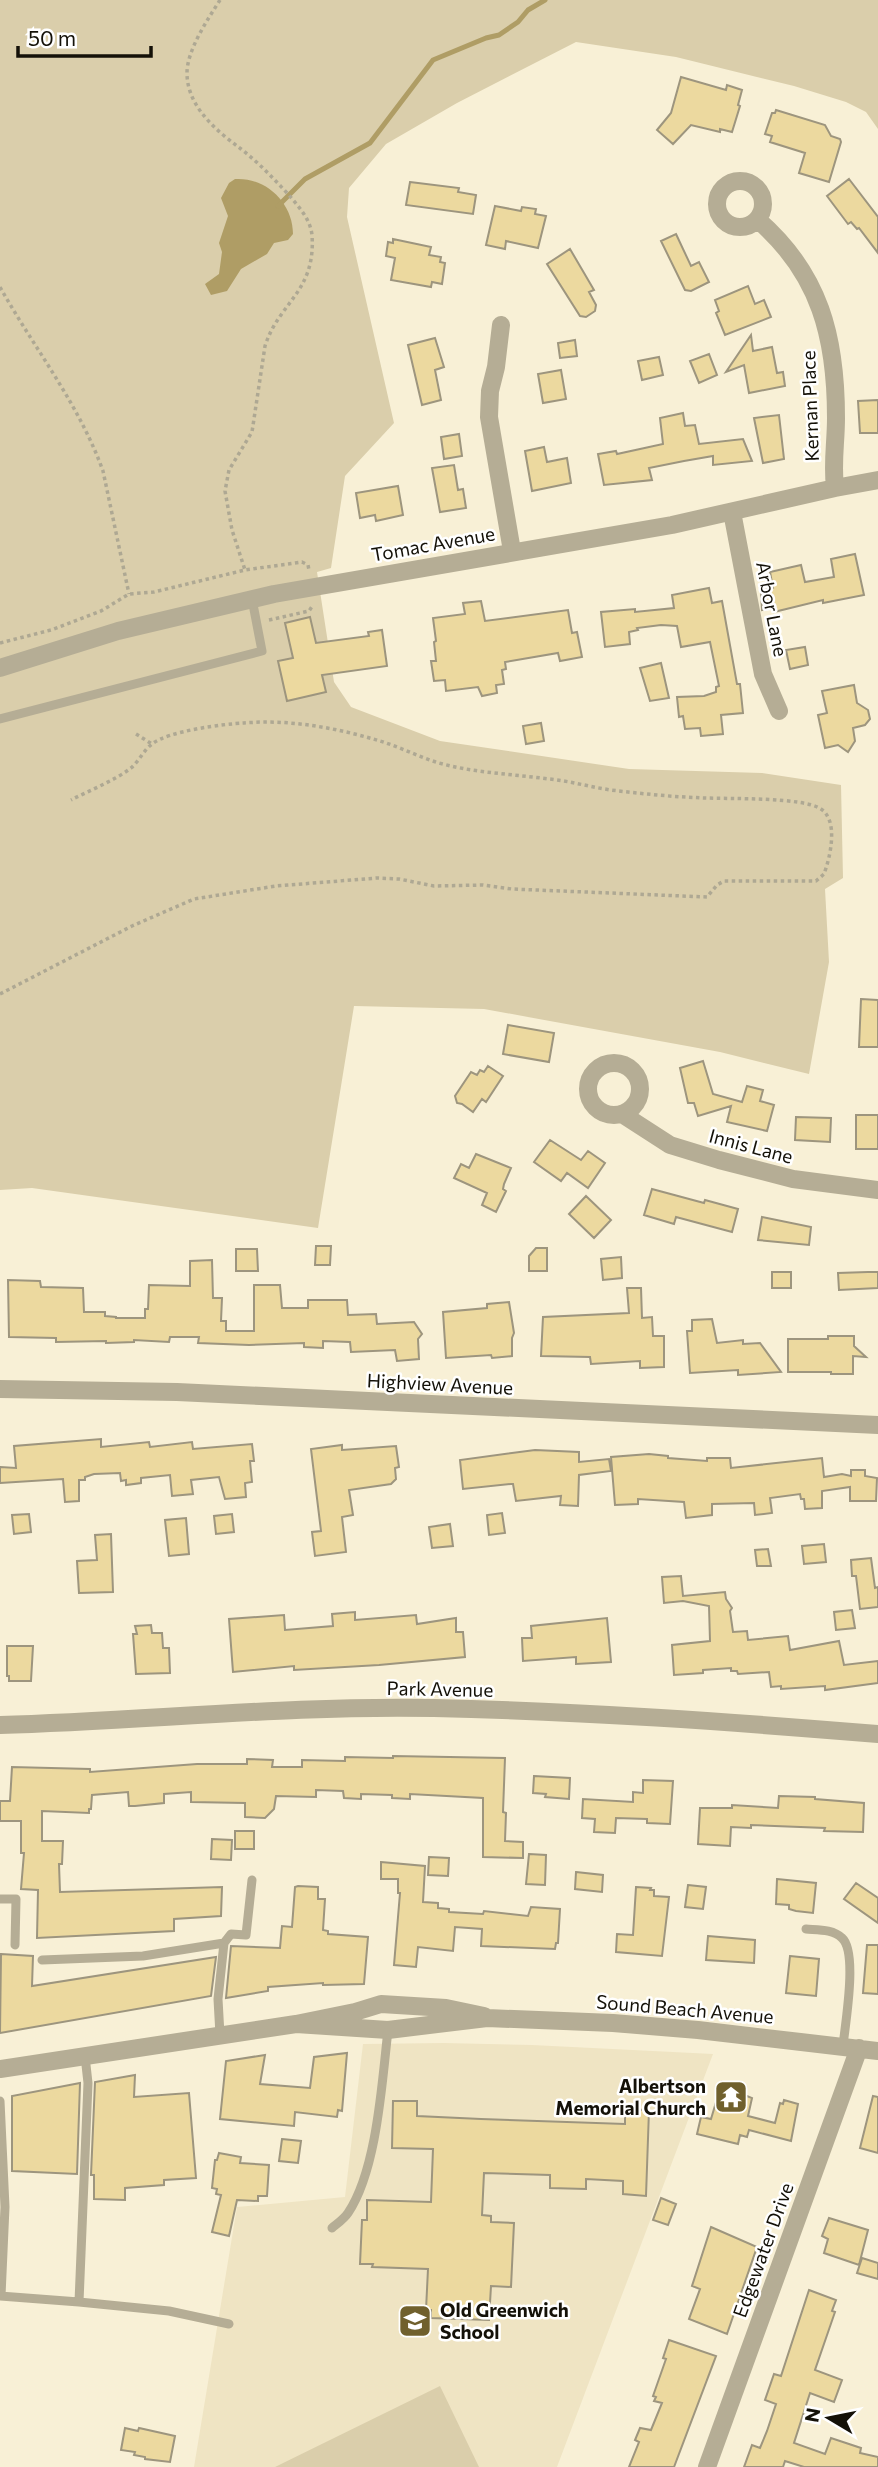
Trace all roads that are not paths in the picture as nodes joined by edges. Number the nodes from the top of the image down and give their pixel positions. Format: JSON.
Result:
{"nodes":[{"id":1,"x":758,"y":220,"type":"dead end"},
{"id":2,"x":501,"y":325,"type":"dead end"},
{"id":3,"x":878,"y":480,"type":"edge"},
{"id":4,"x":835,"y":488,"type":"junction"},
{"id":5,"x":732,"y":512,"type":"junction"},
{"id":6,"x":512,"y":551,"type":"junction"},
{"id":7,"x":252,"y":599,"type":"junction"},
{"id":8,"x":0,"y":668,"type":"edge"},
{"id":9,"x":779,"y":711,"type":"dead end"},
{"id":10,"x":0,"y":719,"type":"edge"},
{"id":11,"x":622,"y":1114,"type":"dead end"},
{"id":12,"x":878,"y":1190,"type":"edge"},
{"id":13,"x":0,"y":1390,"type":"edge"},
{"id":14,"x":878,"y":1425,"type":"edge"},
{"id":15,"x":0,"y":1725,"type":"edge"},
{"id":16,"x":878,"y":1734,"type":"edge"},
{"id":17,"x":252,"y":1880,"type":"dead end"},
{"id":18,"x":0,"y":1899,"type":"edge"},
{"id":19,"x":806,"y":1928,"type":"dead end"},
{"id":20,"x":224,"y":1943,"type":"junction"},
{"id":21,"x":15,"y":1945,"type":"dead end"},
{"id":22,"x":42,"y":1960,"type":"dead end"},
{"id":23,"x":396,"y":2003,"type":"junction"},
{"id":24,"x":366,"y":2010,"type":"junction"},
{"id":25,"x":487,"y":2018,"type":"junction"},
{"id":26,"x":296,"y":2024,"type":"junction"},
{"id":27,"x":387,"y":2029,"type":"junction"},
{"id":28,"x":220,"y":2035,"type":"junction"},
{"id":29,"x":851,"y":2047,"type":"junction"},
{"id":30,"x":878,"y":2051,"type":"edge"},
{"id":31,"x":85,"y":2056,"type":"junction"},
{"id":32,"x":0,"y":2068,"type":"edge"},
{"id":33,"x":0,"y":2101,"type":"edge"},
{"id":34,"x":332,"y":2228,"type":"dead end"},
{"id":35,"x":1,"y":2296,"type":"edge"},
{"id":36,"x":79,"y":2302,"type":"junction"},
{"id":37,"x":229,"y":2325,"type":"dead end"},
{"id":38,"x":707,"y":2467,"type":"edge"}],
"edges":[{"from":1,"to":4,"type":"street","name":"Kernan Place"},
{"from":2,"to":6,"type":"street"},
{"from":3,"to":4,"type":"street","name":"Tomac Avenue"},
{"from":4,"to":5,"type":"street","name":"Tomac Avenue"},
{"from":5,"to":6,"type":"street","name":"Tomac Avenue"},
{"from":5,"to":9,"type":"street","name":"Arbor Lane"},
{"from":6,"to":7,"type":"street","name":"Tomac Avenue"},
{"from":7,"to":8,"type":"street","name":"Tomac Avenue"},
{"from":7,"to":10,"type":"lane"},
{"from":11,"to":12,"type":"street","name":"Innis Lane"},
{"from":13,"to":14,"type":"street","name":"Highview Avenue"},
{"from":15,"to":16,"type":"street","name":"Park Avenue"},
{"from":17,"to":20,"type":"lane"},
{"from":18,"to":21,"type":"lane"},
{"from":19,"to":29,"type":"lane"},
{"from":20,"to":22,"type":"lane"},
{"from":20,"to":28,"type":"lane"},
{"from":23,"to":24,"type":"street","name":"Sound Beach Avenue"},
{"from":23,"to":25,"type":"street","name":"Sound Beach Avenue"},
{"from":23,"to":27,"type":"street"},
{"from":24,"to":26,"type":"street","name":"Sound Beach Avenue"},
{"from":24,"to":27,"type":"street"},
{"from":25,"to":27,"type":"street","name":"Sound Beach Avenue"},
{"from":25,"to":29,"type":"street","name":"Sound Beach Avenue"},
{"from":26,"to":27,"type":"street","name":"Sound Beach Avenue"},
{"from":26,"to":28,"type":"street","name":"Sound Beach Avenue"},
{"from":27,"to":34,"type":"lane"},
{"from":28,"to":31,"type":"street","name":"Sound Beach Avenue"},
{"from":29,"to":30,"type":"street","name":"Sound Beach Avenue"},
{"from":29,"to":38,"type":"street","name":"Edgewater Drive"},
{"from":31,"to":32,"type":"street","name":"Sound Beach Avenue"},
{"from":31,"to":36,"type":"lane"},
{"from":33,"to":35,"type":"lane"},
{"from":35,"to":36,"type":"lane"},
{"from":36,"to":37,"type":"lane"}]}
